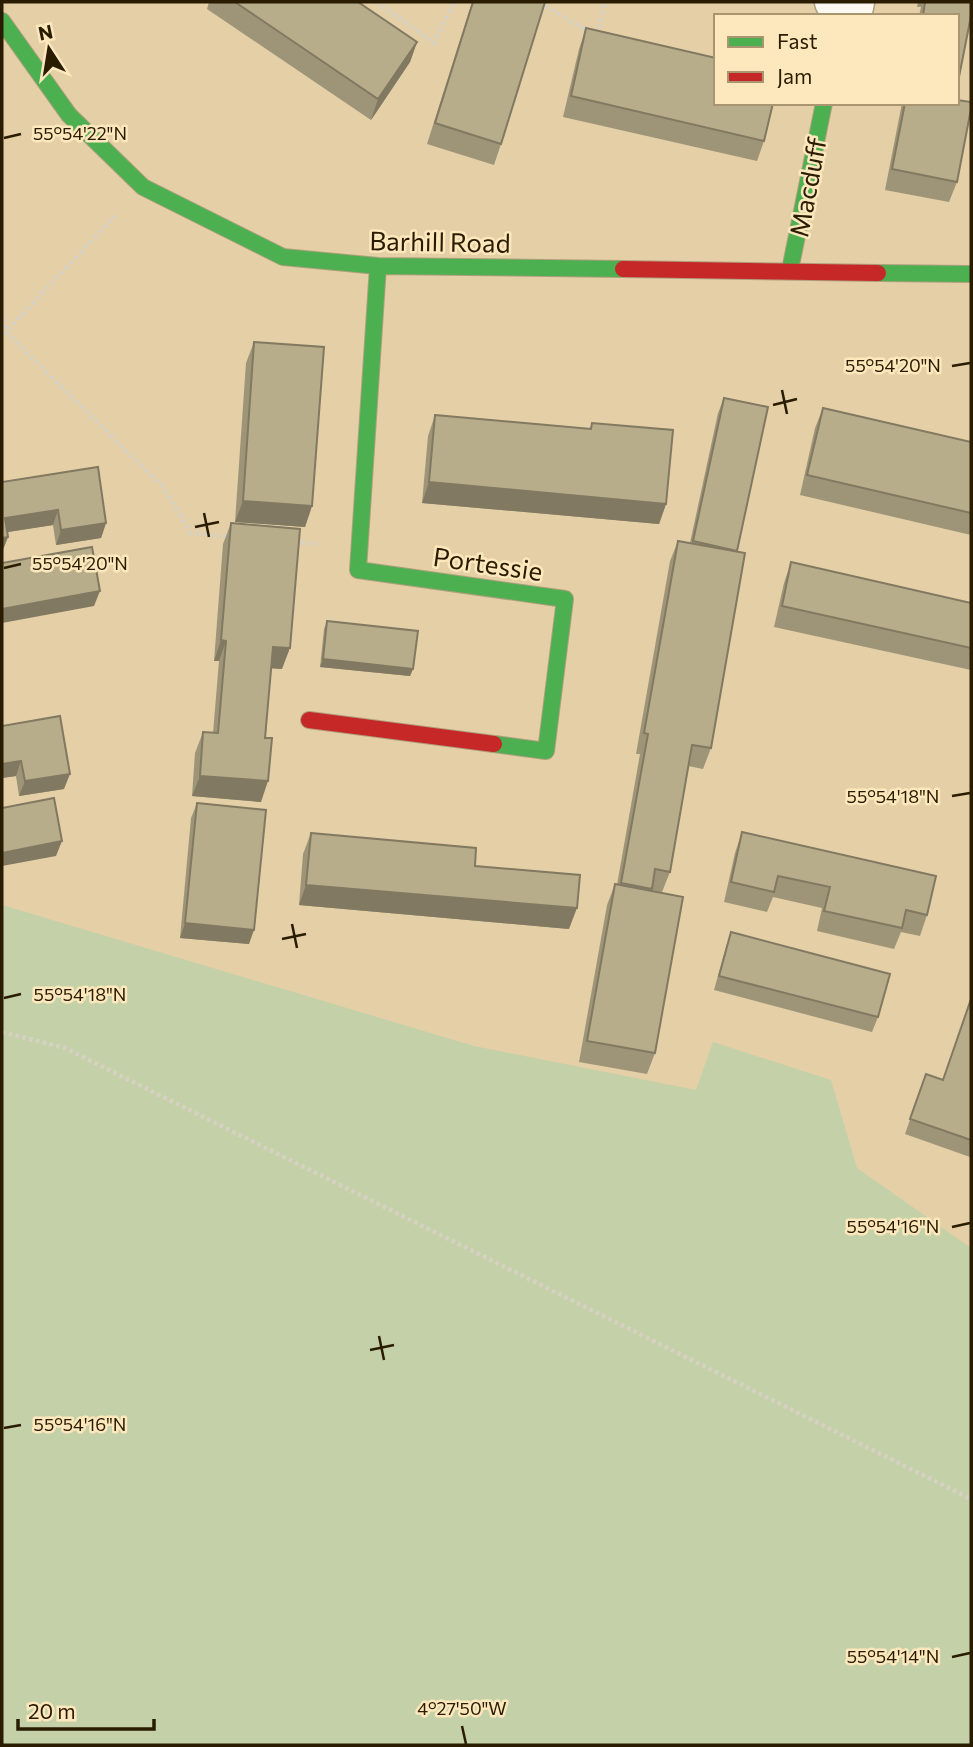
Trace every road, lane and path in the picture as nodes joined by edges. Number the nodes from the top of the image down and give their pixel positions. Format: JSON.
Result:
{"nodes":[{"id":1,"x":376,"y":2,"type":"edge"},
{"id":2,"x":454,"y":2,"type":"edge"},
{"id":3,"x":532,"y":2,"type":"edge"},
{"id":4,"x":605,"y":2,"type":"edge"},
{"id":5,"x":2,"y":21,"type":"edge"},
{"id":6,"x":596,"y":36,"type":"junction"},
{"id":7,"x":610,"y":39,"type":"edge"},
{"id":8,"x":824,"y":105,"type":"edge"},
{"id":9,"x":143,"y":187,"type":"junction"},
{"id":10,"x":378,"y":266,"type":"junction"},
{"id":11,"x":790,"y":270,"type":"junction"},
{"id":12,"x":971,"y":274,"type":"edge"},
{"id":13,"x":2,"y":311,"type":"edge"},
{"id":14,"x":4,"y":332,"type":"edge"},
{"id":15,"x":243,"y":538,"type":"edge"},
{"id":16,"x":282,"y":541,"type":"edge"},
{"id":17,"x":360,"y":548,"type":"junction"},
{"id":18,"x":309,"y":720,"type":"dead end"},
{"id":19,"x":2,"y":1032,"type":"edge"},
{"id":20,"x":971,"y":1499,"type":"edge"}],
"edges":[{"from":1,"to":2,"type":"path"},
{"from":3,"to":6,"type":"path"},
{"from":4,"to":6,"type":"path"},
{"from":5,"to":9,"type":"street","name":"Barhill Road"},
{"from":6,"to":7,"type":"path"},
{"from":8,"to":11,"type":"street","name":"Macduff"},
{"from":9,"to":10,"type":"street","name":"Barhill Road"},
{"from":9,"to":14,"type":"path"},
{"from":10,"to":11,"type":"street","name":"Barhill Road"},
{"from":10,"to":17,"type":"street","name":"Portessie"},
{"from":11,"to":12,"type":"street","name":"Barhill Road"},
{"from":13,"to":14,"type":"path"},
{"from":14,"to":15,"type":"path"},
{"from":16,"to":17,"type":"path"},
{"from":17,"to":18,"type":"street","name":"Portessie"},
{"from":19,"to":20,"type":"path"}]}
